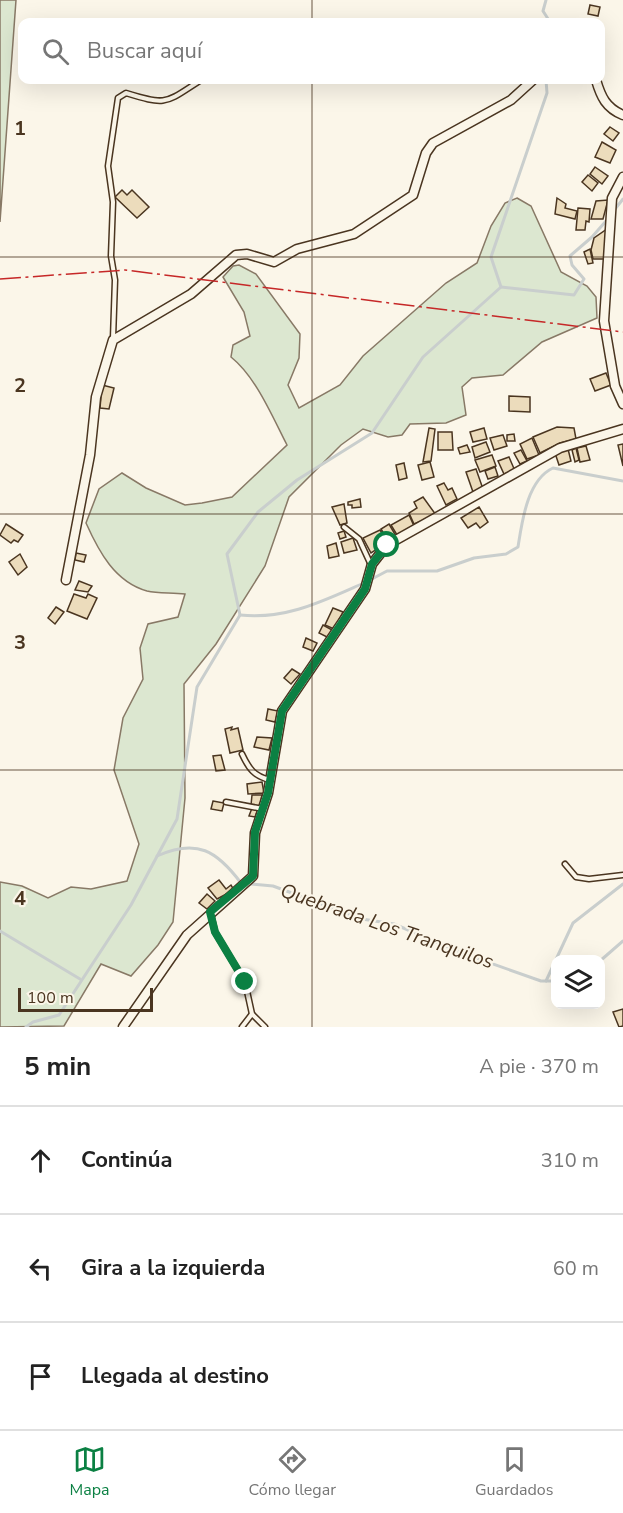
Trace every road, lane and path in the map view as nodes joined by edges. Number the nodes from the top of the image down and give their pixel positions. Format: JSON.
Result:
{"nodes":[{"id":1,"x":195,"y":84,"type":"edge"},
{"id":2,"x":529,"y":84,"type":"edge"},
{"id":3,"x":597,"y":84,"type":"edge"},
{"id":4,"x":623,"y":115,"type":"edge"},
{"id":5,"x":623,"y":177,"type":"edge"},
{"id":6,"x":113,"y":340,"type":"junction"},
{"id":7,"x":623,"y":404,"type":"edge"},
{"id":8,"x":623,"y":429,"type":"edge"},
{"id":9,"x":344,"y":527,"type":"dead end"},
{"id":10,"x":371,"y":566,"type":"junction"},
{"id":11,"x":66,"y":580,"type":"dead end"},
{"id":12,"x":242,"y":754,"type":"dead end"},
{"id":13,"x":270,"y":780,"type":"junction"},
{"id":14,"x":226,"y":802,"type":"dead end"},
{"id":15,"x":263,"y":808,"type":"junction"},
{"id":16,"x":565,"y":864,"type":"dead end"},
{"id":17,"x":623,"y":874,"type":"edge"},
{"id":18,"x":210,"y":912,"type":"junction"},
{"id":19,"x":252,"y":1014,"type":"junction"},
{"id":20,"x":123,"y":1027,"type":"edge"},
{"id":21,"x":242,"y":1027,"type":"edge"},
{"id":22,"x":265,"y":1027,"type":"edge"}],
"edges":[{"from":1,"to":6,"type":"lane"},
{"from":2,"to":6,"type":"street"},
{"from":3,"to":4,"type":"street"},
{"from":5,"to":7,"type":"street"},
{"from":6,"to":11,"type":"street"},
{"from":8,"to":10,"type":"street"},
{"from":9,"to":10,"type":"lane"},
{"from":10,"to":13,"type":"street"},
{"from":12,"to":13,"type":"lane"},
{"from":13,"to":15,"type":"street"},
{"from":14,"to":15,"type":"lane"},
{"from":15,"to":18,"type":"street"},
{"from":16,"to":17,"type":"lane"},
{"from":18,"to":19,"type":"lane"},
{"from":18,"to":20,"type":"street"},
{"from":19,"to":21,"type":"lane"},
{"from":19,"to":22,"type":"lane"}]}
